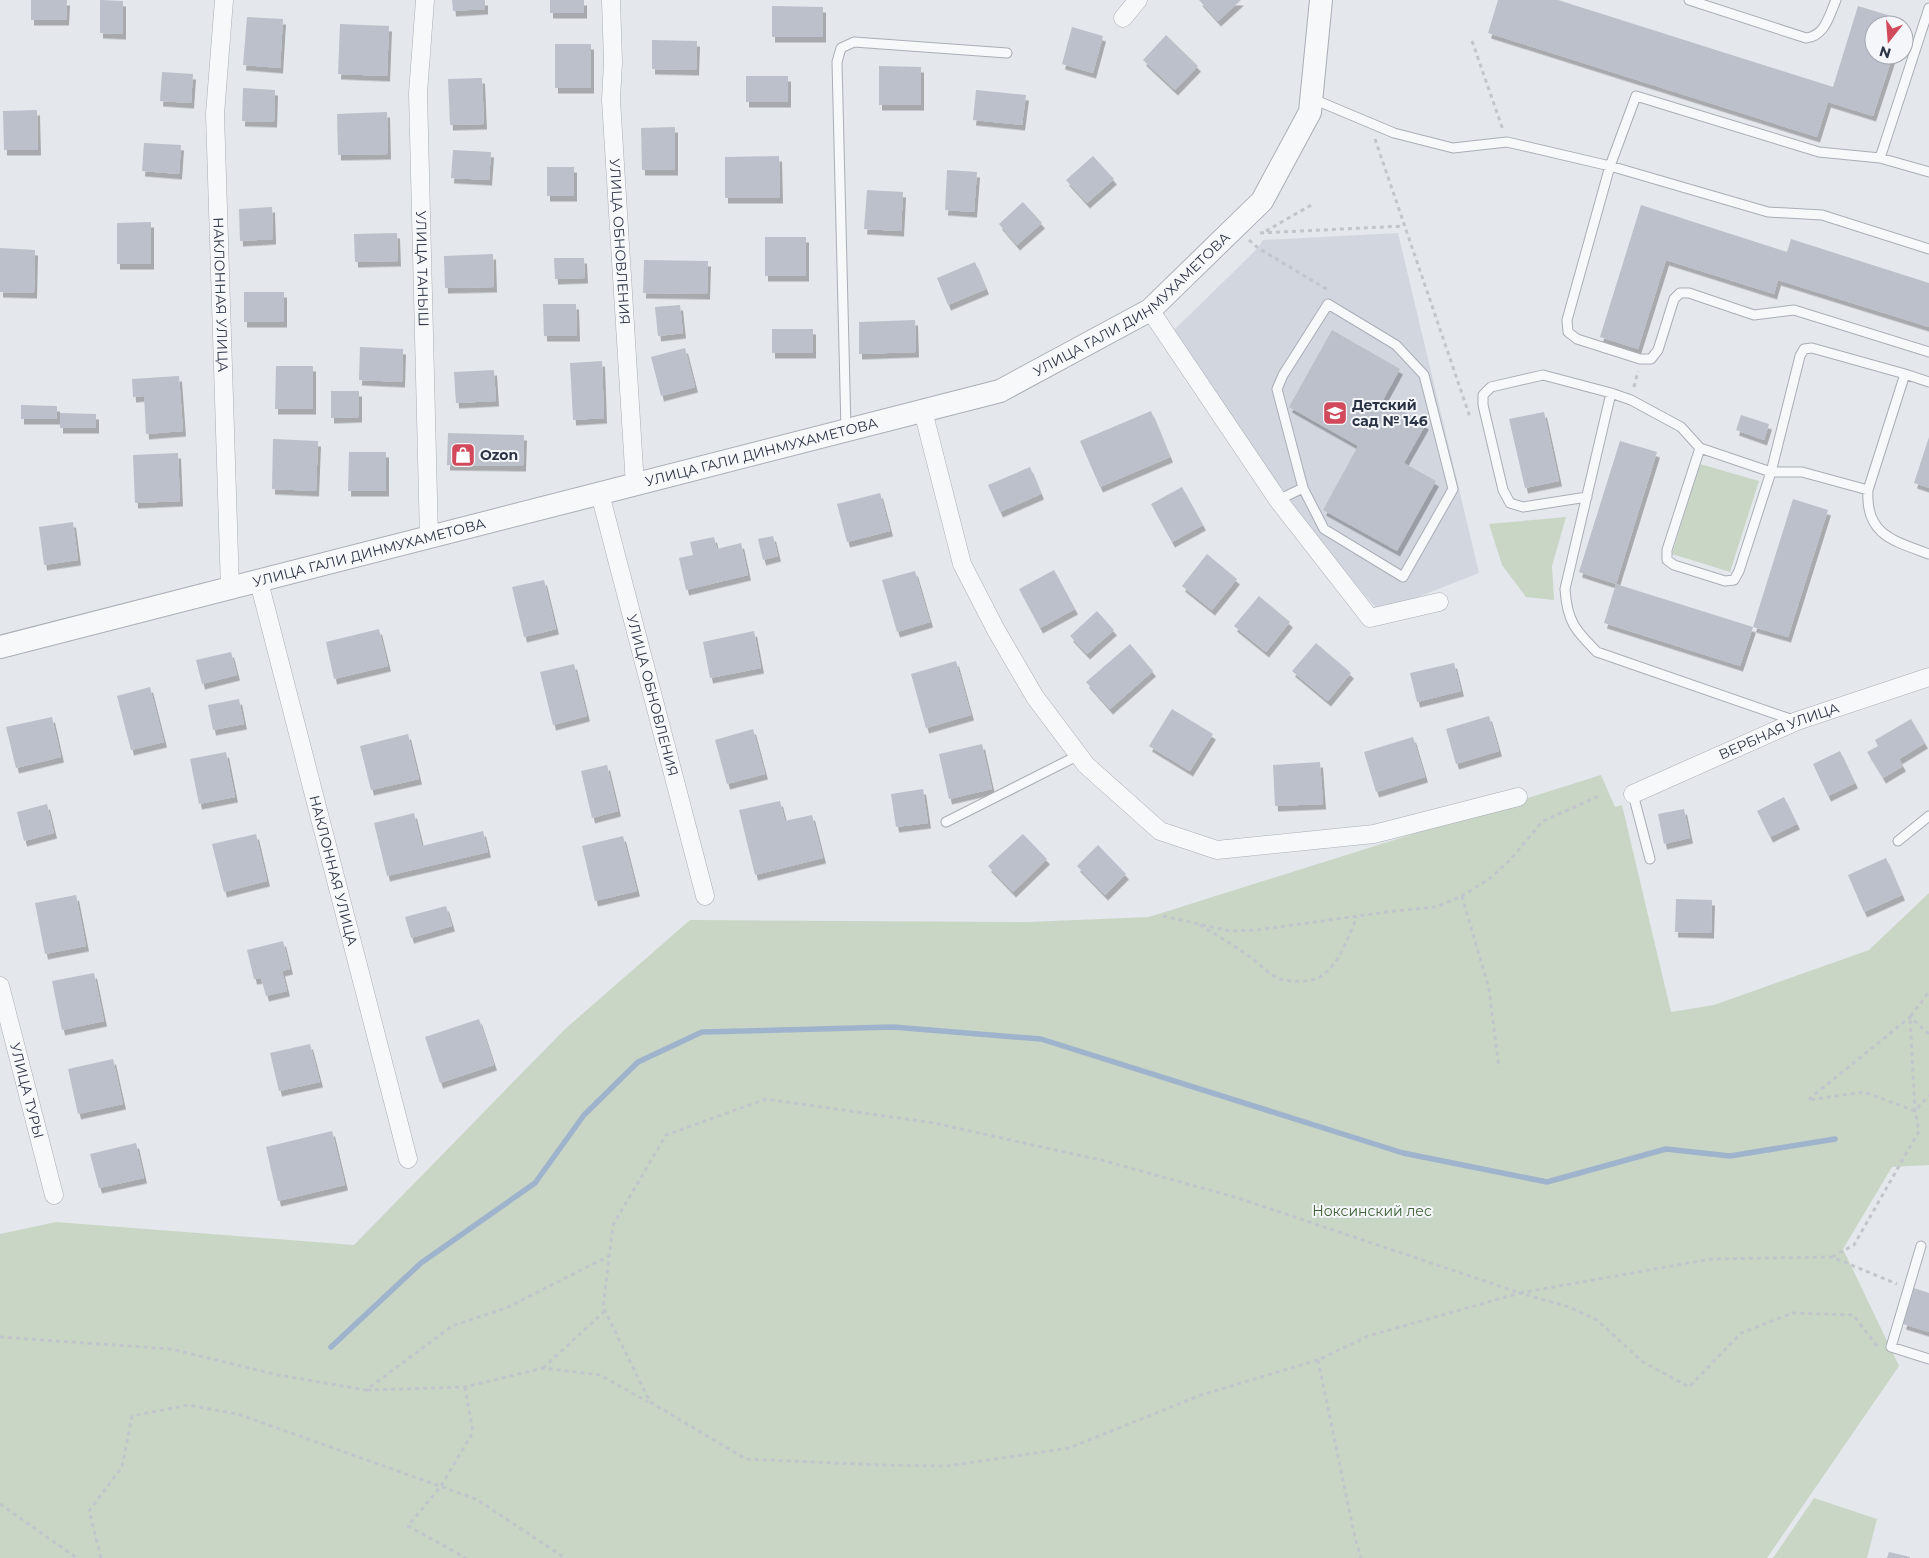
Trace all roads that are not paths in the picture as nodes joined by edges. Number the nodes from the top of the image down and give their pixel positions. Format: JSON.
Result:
{"nodes":[{"id":1,"x":224,"y":0,"type":"edge"},
{"id":2,"x":426,"y":0,"type":"edge"},
{"id":3,"x":611,"y":0,"type":"edge"},
{"id":4,"x":1138,"y":0,"type":"edge"},
{"id":5,"x":1321,"y":0,"type":"edge"},
{"id":6,"x":1689,"y":0,"type":"edge"},
{"id":7,"x":1836,"y":0,"type":"edge"},
{"id":8,"x":1929,"y":8,"type":"edge"},
{"id":9,"x":1123,"y":18,"type":"dead end"},
{"id":10,"x":1007,"y":53,"type":"dead end"},
{"id":11,"x":1311,"y":98,"type":"junction"},
{"id":12,"x":1880,"y":158,"type":"junction"},
{"id":13,"x":1610,"y":166,"type":"junction"},
{"id":14,"x":1929,"y":172,"type":"edge"},
{"id":15,"x":1929,"y":249,"type":"edge"},
{"id":16,"x":1150,"y":310,"type":"junction"},
{"id":17,"x":1929,"y":352,"type":"edge"},
{"id":18,"x":1905,"y":374,"type":"junction"},
{"id":19,"x":1929,"y":382,"type":"edge"},
{"id":20,"x":1611,"y":393,"type":"junction"},
{"id":21,"x":923,"y":411,"type":"junction"},
{"id":22,"x":846,"y":430,"type":"junction"},
{"id":23,"x":1700,"y":448,"type":"junction"},
{"id":24,"x":1771,"y":472,"type":"junction"},
{"id":25,"x":635,"y":485,"type":"junction"},
{"id":26,"x":1303,"y":488,"type":"junction"},
{"id":27,"x":1868,"y":490,"type":"junction"},
{"id":28,"x":600,"y":494,"type":"junction"},
{"id":29,"x":1587,"y":497,"type":"junction"},
{"id":30,"x":1278,"y":500,"type":"junction"},
{"id":31,"x":429,"y":538,"type":"junction"},
{"id":32,"x":1929,"y":554,"type":"edge"},
{"id":33,"x":259,"y":582,"type":"junction"},
{"id":34,"x":230,"y":589,"type":"junction"},
{"id":35,"x":1439,"y":602,"type":"dead end"},
{"id":36,"x":0,"y":646,"type":"edge"},
{"id":37,"x":1929,"y":677,"type":"edge"},
{"id":38,"x":1796,"y":721,"type":"junction"},
{"id":39,"x":1079,"y":755,"type":"junction"},
{"id":40,"x":1633,"y":794,"type":"joint"},
{"id":41,"x":1518,"y":797,"type":"dead end"},
{"id":42,"x":1929,"y":816,"type":"edge"},
{"id":43,"x":946,"y":822,"type":"dead end"},
{"id":44,"x":1898,"y":841,"type":"dead end"},
{"id":45,"x":1650,"y":859,"type":"dead end"},
{"id":46,"x":705,"y":896,"type":"dead end"},
{"id":47,"x":0,"y":986,"type":"edge"},
{"id":48,"x":408,"y":1159,"type":"dead end"},
{"id":49,"x":54,"y":1195,"type":"dead end"},
{"id":50,"x":1922,"y":1246,"type":"dead end"},
{"id":51,"x":1929,"y":1359,"type":"edge"}],
"edges":[{"from":1,"to":34,"type":"street","name":"НАКЛОННАЯ УЛИЦА"},
{"from":2,"to":31,"type":"street","name":"УЛИЦА ТАНЫШ"},
{"from":3,"to":25,"type":"street","name":"УЛИЦА ОБНОВЛЕНИЯ"},
{"from":4,"to":9,"type":"street"},
{"from":5,"to":11,"type":"street","name":"УЛИЦА ГАЛИ ДИНМУХАМЕТОВА"},
{"from":6,"to":7,"type":"lane"},
{"from":8,"to":12,"type":"lane"},
{"from":10,"to":22,"type":"lane"},
{"from":11,"to":13,"type":"lane"},
{"from":11,"to":16,"type":"street","name":"УЛИЦА ГАЛИ ДИНМУХАМЕТОВА"},
{"from":12,"to":13,"type":"lane"},
{"from":12,"to":14,"type":"lane"},
{"from":13,"to":15,"type":"lane"},
{"from":13,"to":17,"type":"lane"},
{"from":16,"to":21,"type":"street","name":"УЛИЦА ГАЛИ ДИНМУХАМЕТОВА"},
{"from":16,"to":30,"type":"street"},
{"from":18,"to":19,"type":"lane"},
{"from":18,"to":24,"type":"lane"},
{"from":18,"to":27,"type":"lane"},
{"from":20,"to":23,"type":"lane"},
{"from":20,"to":29,"type":"lane"},
{"from":20,"to":29,"type":"lane"},
{"from":21,"to":22,"type":"street","name":"УЛИЦА ГАЛИ ДИНМУХАМЕТОВА"},
{"from":21,"to":39,"type":"street"},
{"from":22,"to":25,"type":"street","name":"УЛИЦА ГАЛИ ДИНМУХАМЕТОВА"},
{"from":23,"to":24,"type":"lane"},
{"from":23,"to":24,"type":"lane"},
{"from":24,"to":27,"type":"lane"},
{"from":25,"to":28,"type":"street","name":"УЛИЦА ГАЛИ ДИНМУХАМЕТОВА"},
{"from":26,"to":26,"type":"lane"},
{"from":26,"to":30,"type":"lane"},
{"from":27,"to":32,"type":"lane"},
{"from":28,"to":31,"type":"street","name":"УЛИЦА ГАЛИ ДИНМУХАМЕТОВА"},
{"from":28,"to":46,"type":"street","name":"УЛИЦА ОБНОВЛЕНИЯ"},
{"from":29,"to":38,"type":"lane"},
{"from":30,"to":35,"type":"street"},
{"from":31,"to":33,"type":"street","name":"УЛИЦА ГАЛИ ДИНМУХАМЕТОВА"},
{"from":33,"to":34,"type":"street","name":"УЛИЦА ГАЛИ ДИНМУХАМЕТОВА"},
{"from":33,"to":48,"type":"street","name":"НАКЛОННАЯ УЛИЦА"},
{"from":34,"to":36,"type":"street","name":"УЛИЦА ГАЛИ ДИНМУХАМЕТОВА"},
{"from":37,"to":38,"type":"street","name":"ВЕРБНАЯ УЛИЦА"},
{"from":38,"to":40,"type":"street","name":"ВЕРБНАЯ УЛИЦА"},
{"from":39,"to":41,"type":"street"},
{"from":39,"to":43,"type":"lane"},
{"from":40,"to":45,"type":"lane"},
{"from":42,"to":44,"type":"lane"},
{"from":47,"to":49,"type":"street","name":"УЛИЦА ТУРЫ"},
{"from":50,"to":51,"type":"lane"}]}
